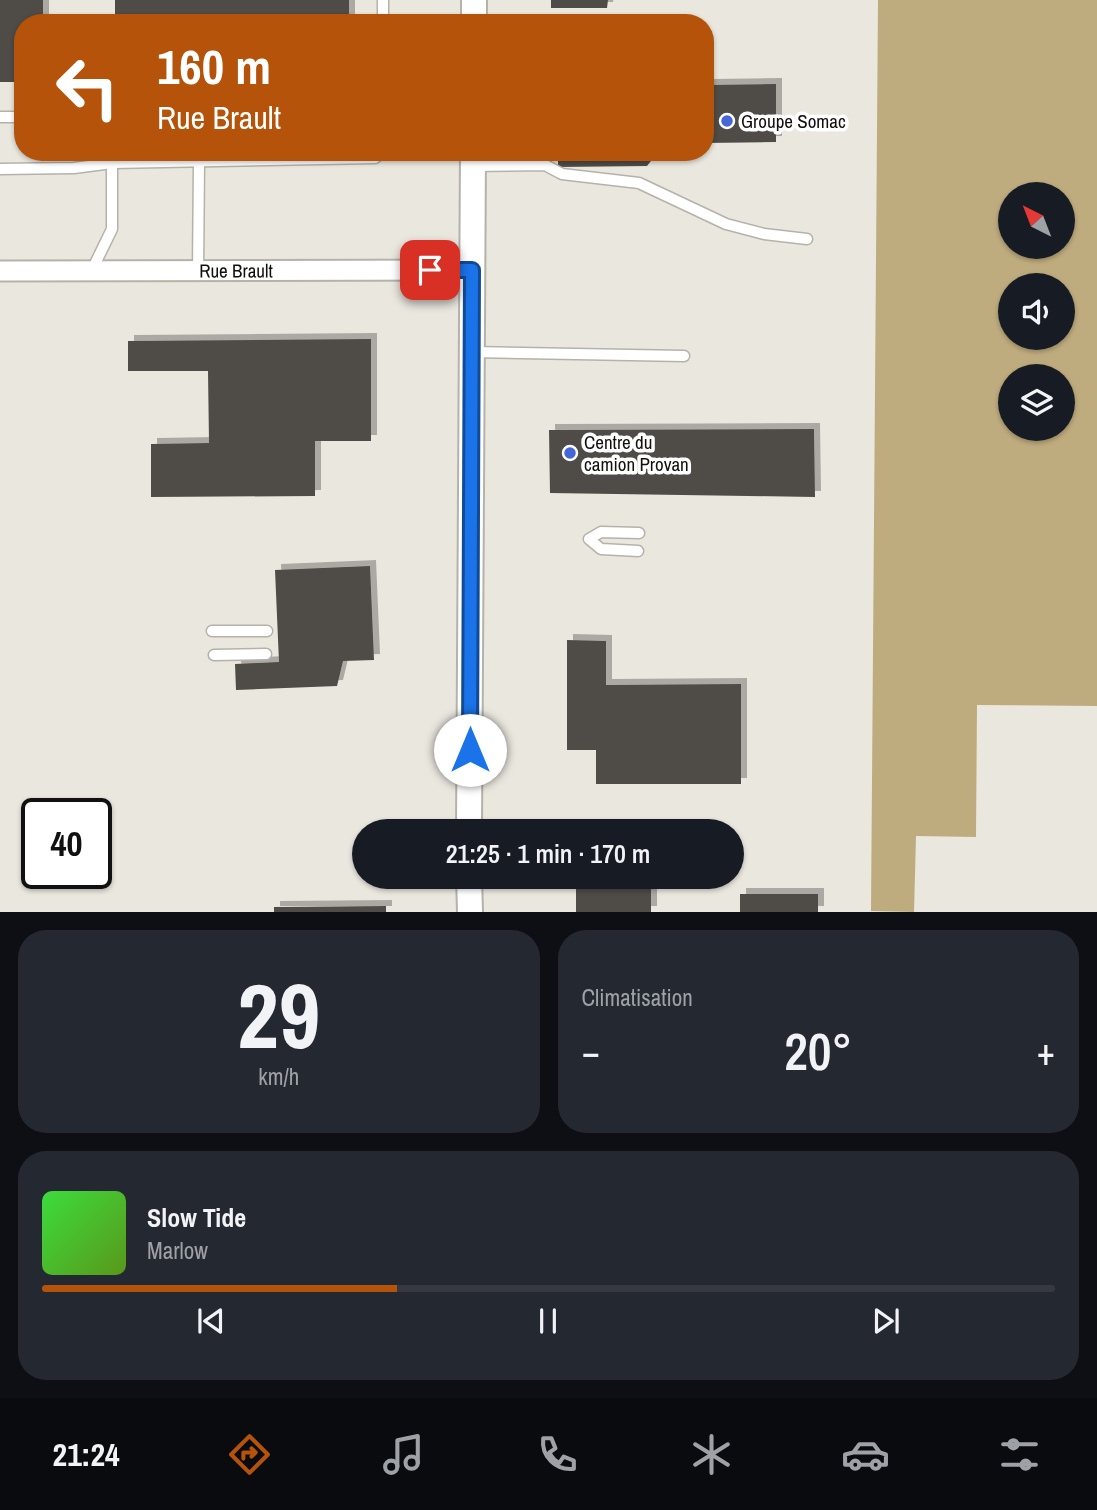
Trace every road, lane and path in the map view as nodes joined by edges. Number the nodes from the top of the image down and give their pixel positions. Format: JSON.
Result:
{"nodes":[{"id":1,"x":243,"y":161,"type":"edge"},
{"id":2,"x":473,"y":161,"type":"edge"},
{"id":3,"x":497,"y":161,"type":"edge"},
{"id":4,"x":199,"y":162,"type":"junction"},
{"id":5,"x":112,"y":163,"type":"junction"},
{"id":6,"x":0,"y":169,"type":"edge"},
{"id":7,"x":807,"y":239,"type":"dead end"},
{"id":8,"x":472,"y":270,"type":"junction"},
{"id":9,"x":0,"y":271,"type":"edge"},
{"id":10,"x":92,"y":271,"type":"junction"},
{"id":11,"x":198,"y":271,"type":"junction"},
{"id":12,"x":471,"y":352,"type":"junction"},
{"id":13,"x":684,"y":356,"type":"dead end"},
{"id":14,"x":639,"y":533,"type":"dead end"},
{"id":15,"x":638,"y":551,"type":"dead end"},
{"id":16,"x":212,"y":631,"type":"dead end"},
{"id":17,"x":267,"y":631,"type":"dead end"},
{"id":18,"x":266,"y":654,"type":"dead end"},
{"id":19,"x":214,"y":655,"type":"dead end"},
{"id":20,"x":469,"y":819,"type":"edge"}],
"edges":[{"from":1,"to":4,"type":"lane"},
{"from":2,"to":8,"type":"street"},
{"from":3,"to":7,"type":"lane"},
{"from":4,"to":5,"type":"lane"},
{"from":4,"to":11,"type":"lane"},
{"from":5,"to":6,"type":"lane"},
{"from":5,"to":10,"type":"lane"},
{"from":8,"to":11,"type":"street","name":"Rue Brault"},
{"from":8,"to":12,"type":"street"},
{"from":9,"to":10,"type":"street","name":"Rue Brault"},
{"from":10,"to":11,"type":"street","name":"Rue Brault"},
{"from":12,"to":13,"type":"lane"},
{"from":12,"to":20,"type":"street"},
{"from":14,"to":15,"type":"lane"},
{"from":16,"to":17,"type":"lane"},
{"from":18,"to":19,"type":"lane"}]}
